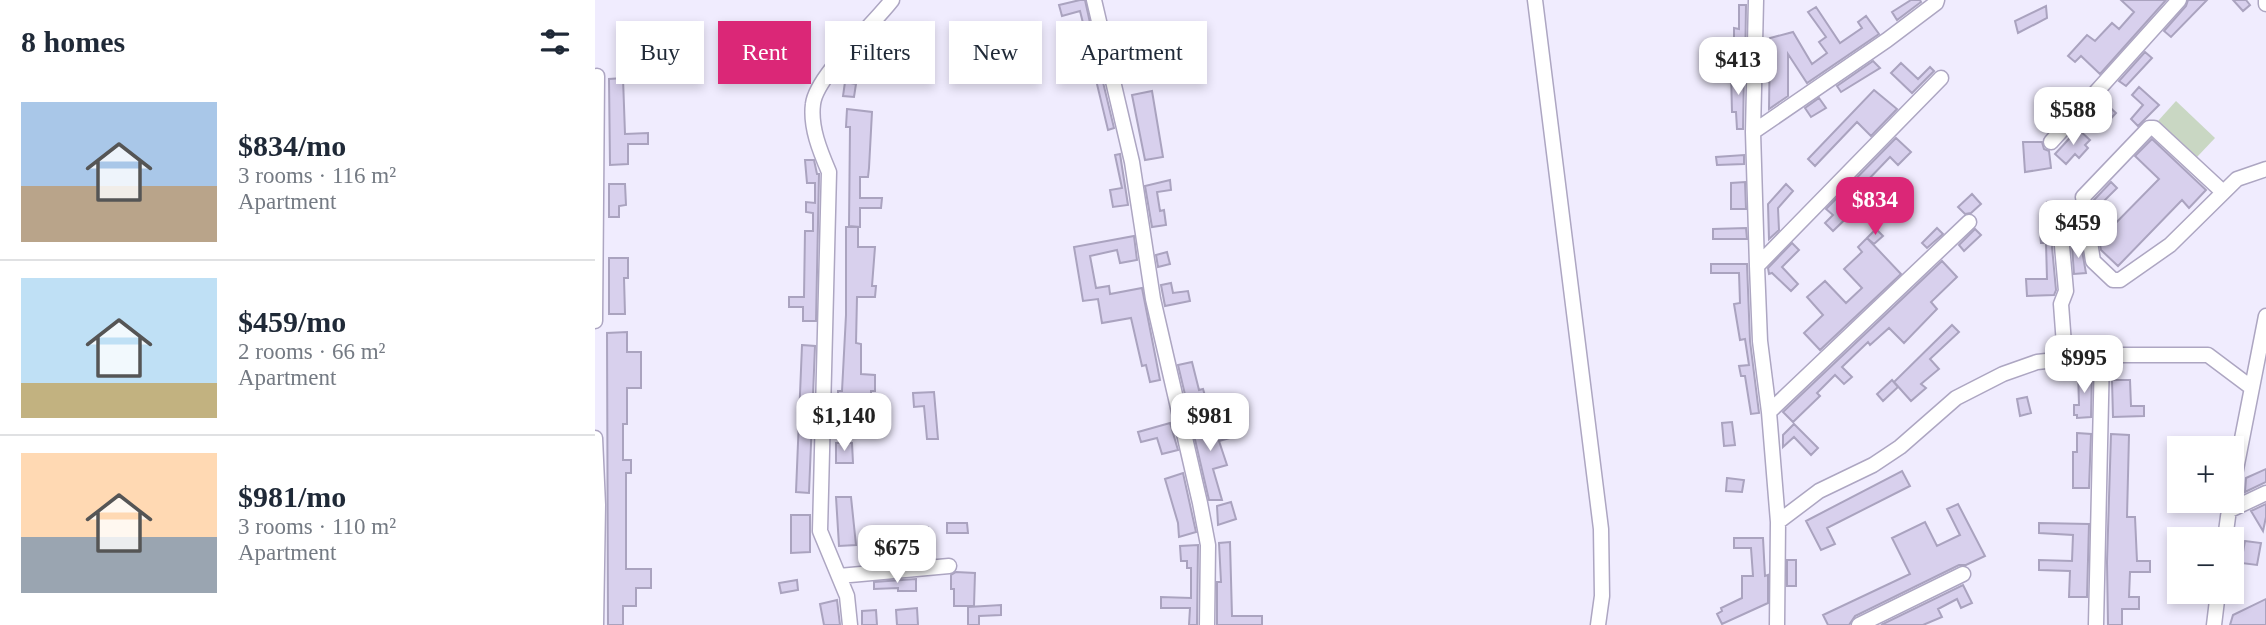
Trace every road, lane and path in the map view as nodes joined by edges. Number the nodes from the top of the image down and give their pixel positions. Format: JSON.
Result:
{"nodes":[{"id":1,"x":892,"y":0,"type":"edge"},
{"id":2,"x":1094,"y":0,"type":"edge"},
{"id":3,"x":1535,"y":0,"type":"edge"},
{"id":4,"x":1756,"y":0,"type":"edge"},
{"id":5,"x":1937,"y":0,"type":"edge"},
{"id":6,"x":2179,"y":0,"type":"edge"},
{"id":7,"x":597,"y":76,"type":"dead end"},
{"id":8,"x":1941,"y":79,"type":"dead end"},
{"id":9,"x":1753,"y":132,"type":"junction"},
{"id":10,"x":2051,"y":142,"type":"dead end"},
{"id":11,"x":2266,"y":169,"type":"edge"},
{"id":12,"x":2223,"y":192,"type":"junction"},
{"id":13,"x":1969,"y":222,"type":"dead end"},
{"id":14,"x":2062,"y":246,"type":"dead end"},
{"id":15,"x":1757,"y":266,"type":"junction"},
{"id":16,"x":2266,"y":316,"type":"edge"},
{"id":17,"x":595,"y":321,"type":"edge"},
{"id":18,"x":2262,"y":349,"type":"edge"},
{"id":19,"x":2102,"y":355,"type":"junction"},
{"id":20,"x":2065,"y":358,"type":"junction"},
{"id":21,"x":2252,"y":388,"type":"junction"},
{"id":22,"x":1769,"y":412,"type":"junction"},
{"id":23,"x":2243,"y":436,"type":"edge"},
{"id":24,"x":595,"y":438,"type":"edge"},
{"id":25,"x":2266,"y":493,"type":"edge"},
{"id":26,"x":2244,"y":501,"type":"edge"},
{"id":27,"x":1778,"y":522,"type":"junction"},
{"id":28,"x":949,"y":566,"type":"dead end"},
{"id":29,"x":1963,"y":574,"type":"dead end"},
{"id":30,"x":839,"y":576,"type":"junction"},
{"id":31,"x":2217,"y":604,"type":"edge"},
{"id":32,"x":596,"y":625,"type":"edge"},
{"id":33,"x":851,"y":625,"type":"edge"},
{"id":34,"x":1207,"y":625,"type":"edge"},
{"id":35,"x":1598,"y":625,"type":"edge"},
{"id":36,"x":1777,"y":625,"type":"edge"},
{"id":37,"x":1859,"y":625,"type":"edge"},
{"id":38,"x":2096,"y":625,"type":"edge"},
{"id":39,"x":2214,"y":625,"type":"edge"}],
"edges":[{"from":1,"to":30,"type":"street"},
{"from":2,"to":34,"type":"street"},
{"from":3,"to":35,"type":"street"},
{"from":4,"to":9,"type":"street"},
{"from":5,"to":9,"type":"street"},
{"from":6,"to":10,"type":"street"},
{"from":7,"to":17,"type":"street"},
{"from":8,"to":15,"type":"street"},
{"from":9,"to":15,"type":"street"},
{"from":11,"to":12,"type":"street"},
{"from":12,"to":12,"type":"street"},
{"from":13,"to":22,"type":"street"},
{"from":14,"to":20,"type":"street"},
{"from":15,"to":22,"type":"street"},
{"from":16,"to":18,"type":"street"},
{"from":18,"to":21,"type":"street"},
{"from":19,"to":20,"type":"street"},
{"from":19,"to":21,"type":"street"},
{"from":19,"to":38,"type":"street"},
{"from":20,"to":27,"type":"street"},
{"from":21,"to":23,"type":"street"},
{"from":22,"to":27,"type":"street"},
{"from":24,"to":32,"type":"street"},
{"from":25,"to":26,"type":"street"},
{"from":27,"to":36,"type":"street"},
{"from":28,"to":30,"type":"street"},
{"from":29,"to":37,"type":"street"},
{"from":30,"to":33,"type":"street"},
{"from":31,"to":39,"type":"street"}]}
